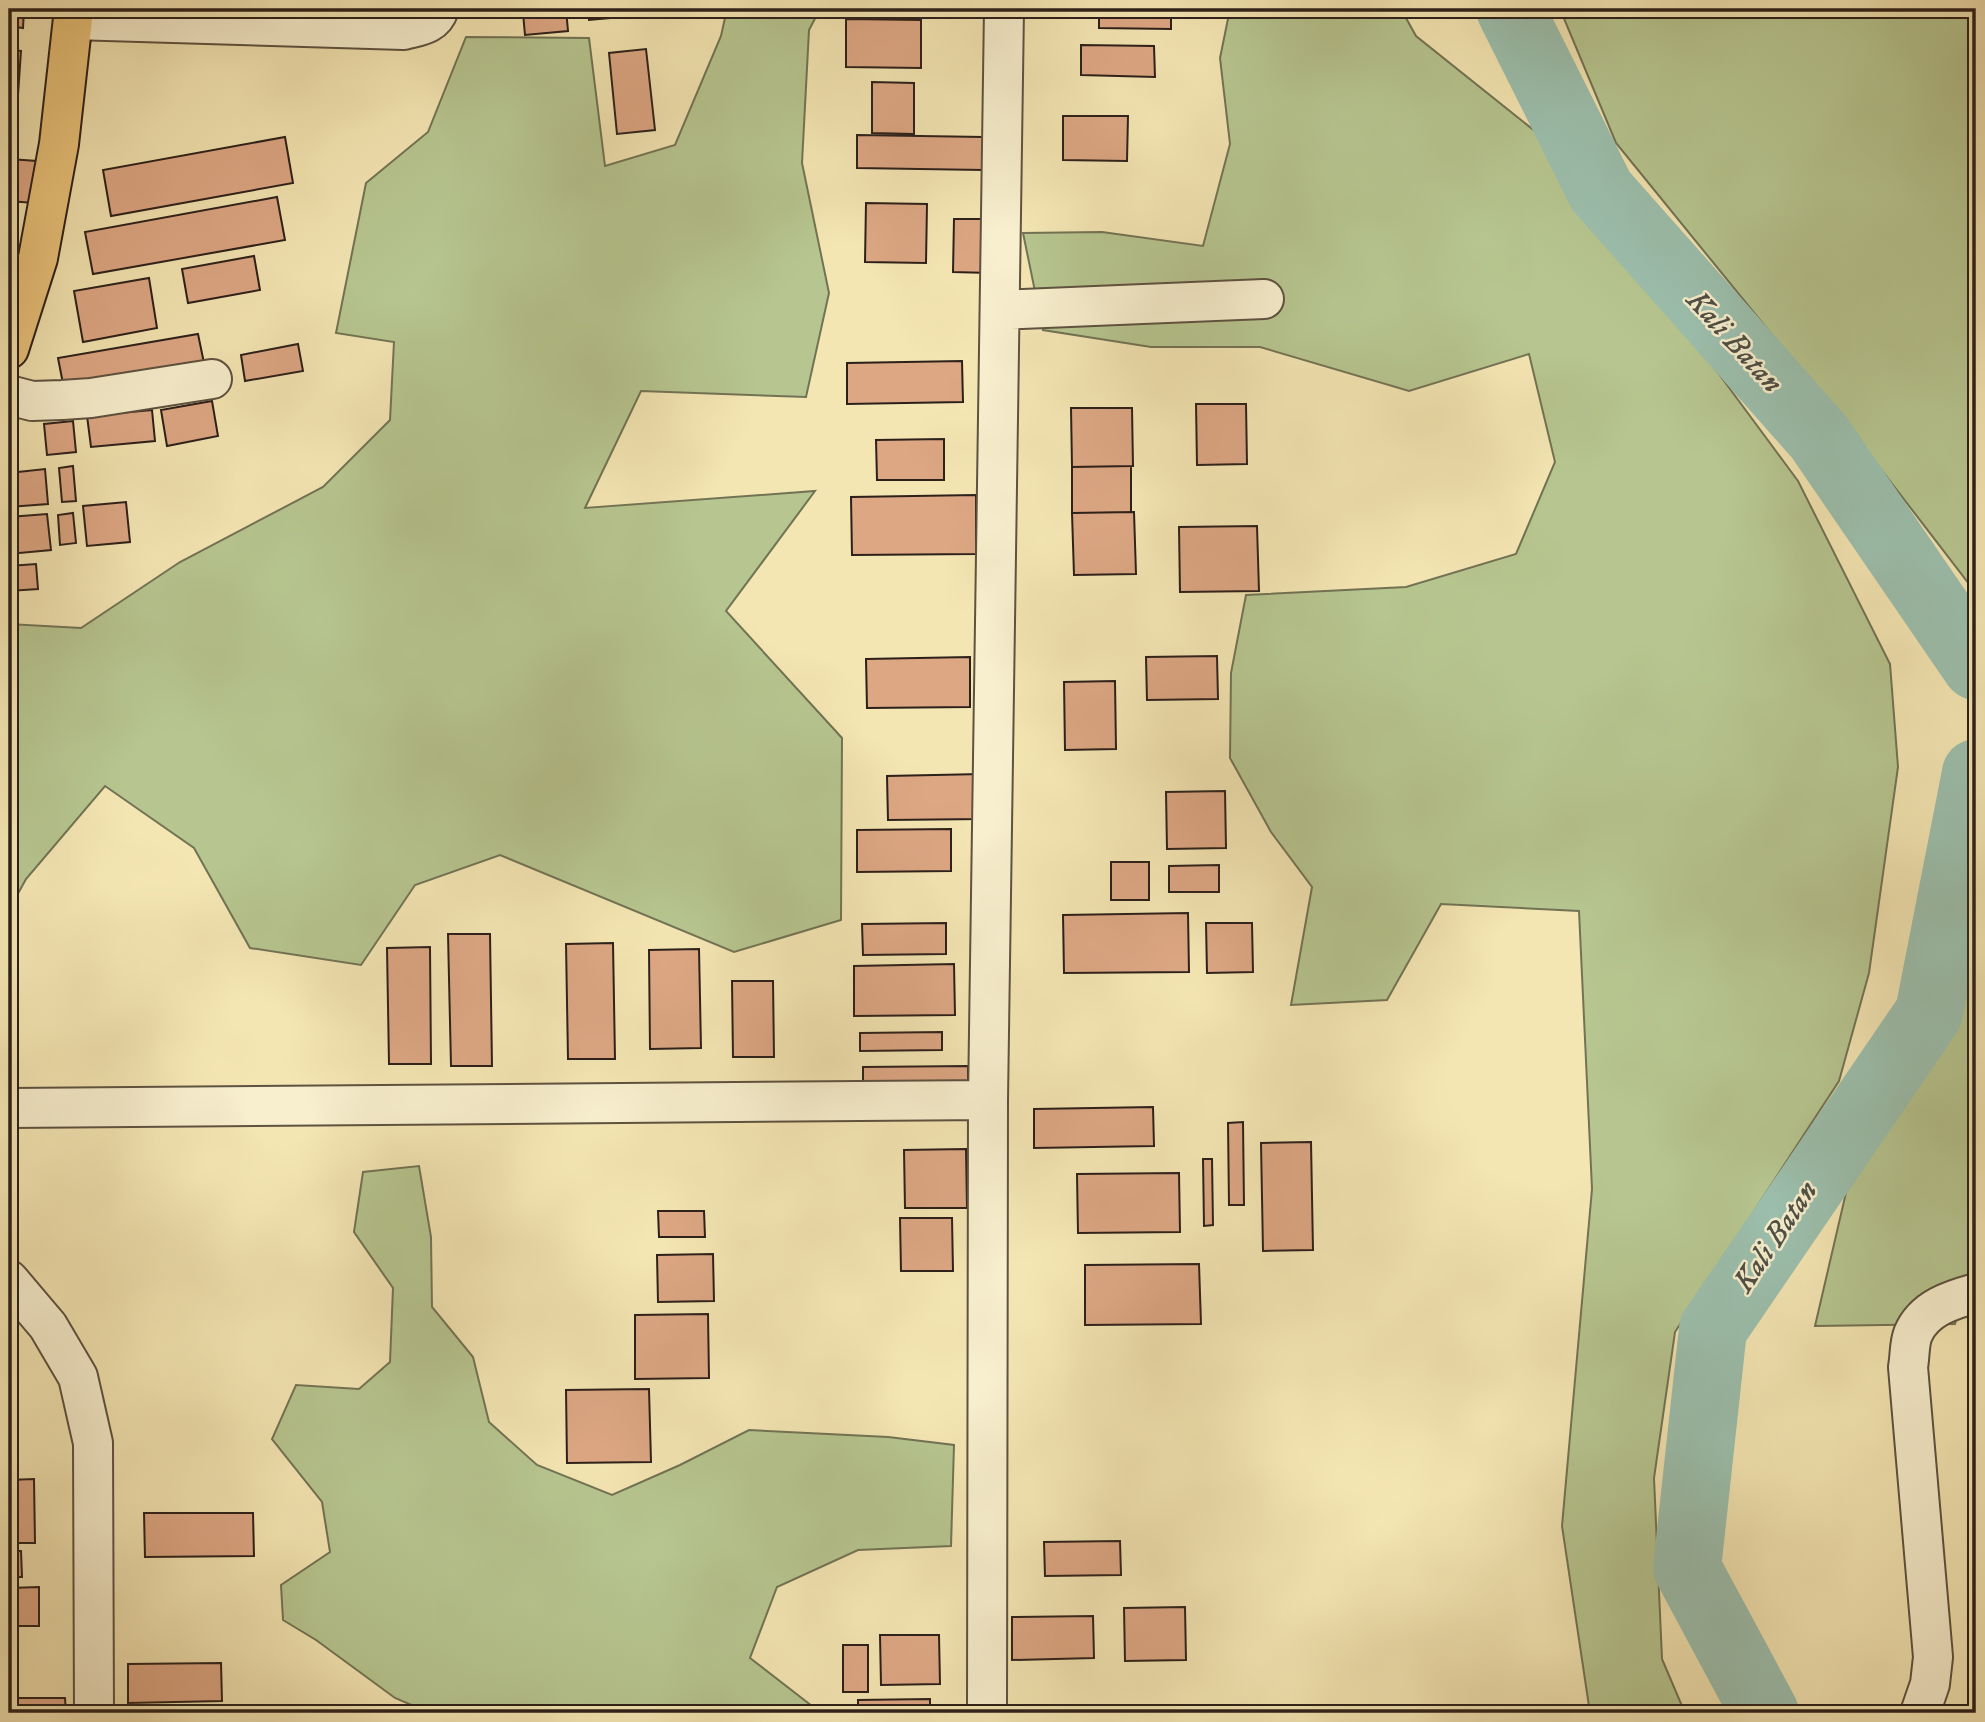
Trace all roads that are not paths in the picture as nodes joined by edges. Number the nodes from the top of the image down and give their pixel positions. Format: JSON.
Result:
{"nodes":[{"id":1,"x":439,"y":9,"type":"edge"},
{"id":2,"x":1004,"y":9,"type":"edge"},
{"id":3,"x":74,"y":15,"type":"edge"},
{"id":4,"x":1264,"y":299,"type":"dead end"},
{"id":5,"x":1000,"y":310,"type":"junction"},
{"id":6,"x":9,"y":349,"type":"edge"},
{"id":7,"x":212,"y":379,"type":"dead end"},
{"id":8,"x":9,"y":395,"type":"edge"},
{"id":9,"x":988,"y":1100,"type":"junction"},
{"id":10,"x":9,"y":1108,"type":"edge"},
{"id":11,"x":9,"y":1280,"type":"edge"},
{"id":12,"x":1976,"y":1293,"type":"edge"},
{"id":13,"x":94,"y":1713,"type":"edge"},
{"id":14,"x":987,"y":1713,"type":"edge"},
{"id":15,"x":1920,"y":1713,"type":"edge"}],
"edges":[{"from":1,"to":3,"type":"street"},
{"from":2,"to":5,"type":"street"},
{"from":3,"to":6,"type":"main road"},
{"from":4,"to":5,"type":"street"},
{"from":5,"to":9,"type":"street"},
{"from":7,"to":8,"type":"street"},
{"from":9,"to":10,"type":"street"},
{"from":9,"to":14,"type":"street"},
{"from":11,"to":13,"type":"street"},
{"from":12,"to":15,"type":"street"}]}
